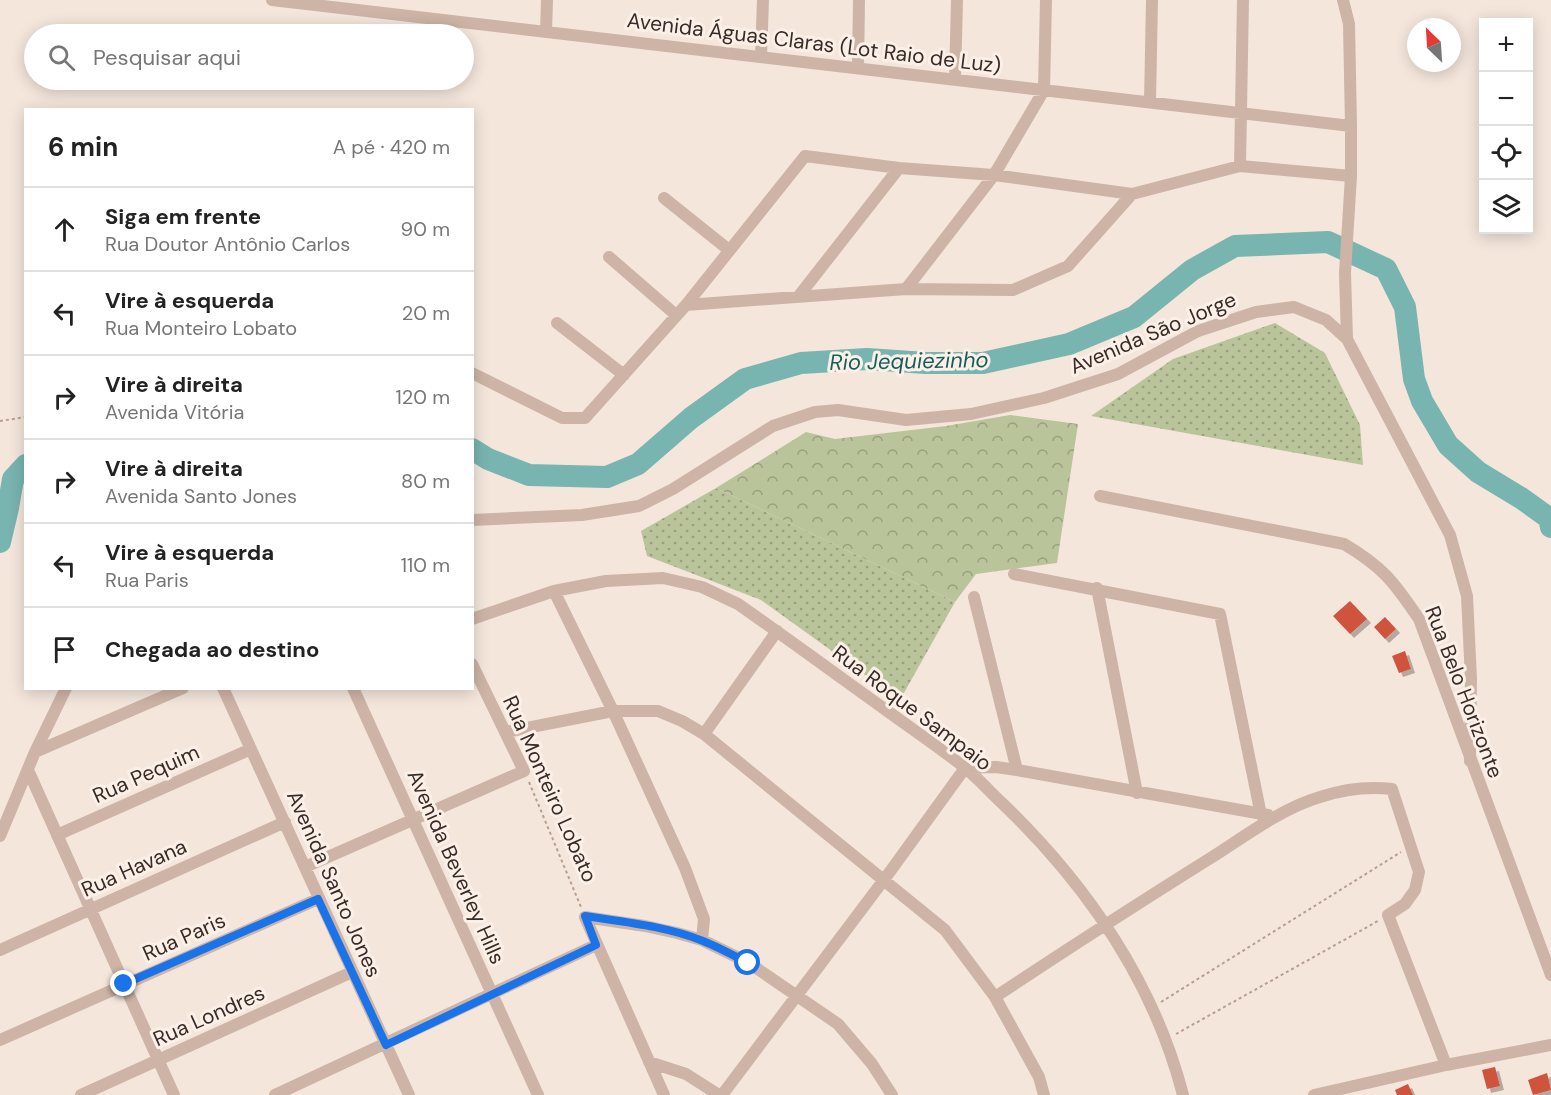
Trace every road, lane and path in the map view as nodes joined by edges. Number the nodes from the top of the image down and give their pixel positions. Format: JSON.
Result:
{"nodes":[{"id":1,"x":272,"y":0,"type":"edge"},
{"id":2,"x":547,"y":0,"type":"edge"},
{"id":3,"x":763,"y":0,"type":"edge"},
{"id":4,"x":859,"y":0,"type":"edge"},
{"id":5,"x":957,"y":0,"type":"edge"},
{"id":6,"x":1046,"y":0,"type":"edge"},
{"id":7,"x":1152,"y":0,"type":"edge"},
{"id":8,"x":1243,"y":0,"type":"edge"},
{"id":9,"x":1343,"y":0,"type":"edge"},
{"id":10,"x":327,"y":3,"type":"edge"},
{"id":11,"x":546,"y":32,"type":"junction"},
{"id":12,"x":761,"y":57,"type":"junction"},
{"id":13,"x":858,"y":68,"type":"junction"},
{"id":14,"x":955,"y":79,"type":"junction"},
{"id":15,"x":1044,"y":90,"type":"junction"},
{"id":16,"x":1150,"y":102,"type":"junction"},
{"id":17,"x":1241,"y":112,"type":"junction"},
{"id":18,"x":1351,"y":126,"type":"junction"},
{"id":19,"x":1240,"y":166,"type":"junction"},
{"id":20,"x":899,"y":168,"type":"junction"},
{"id":21,"x":994,"y":175,"type":"junction"},
{"id":22,"x":1351,"y":176,"type":"junction"},
{"id":23,"x":1132,"y":194,"type":"junction"},
{"id":24,"x":664,"y":198,"type":"dead end"},
{"id":25,"x":729,"y":250,"type":"junction"},
{"id":26,"x":609,"y":257,"type":"dead end"},
{"id":27,"x":906,"y":290,"type":"junction"},
{"id":28,"x":798,"y":297,"type":"junction"},
{"id":29,"x":686,"y":305,"type":"junction"},
{"id":30,"x":676,"y":315,"type":"junction"},
{"id":31,"x":556,"y":323,"type":"dead end"},
{"id":32,"x":1347,"y":339,"type":"junction"},
{"id":33,"x":474,"y":374,"type":"edge"},
{"id":34,"x":624,"y":375,"type":"junction"},
{"id":35,"x":24,"y":417,"type":"edge"},
{"id":36,"x":0,"y":421,"type":"edge"},
{"id":37,"x":1100,"y":496,"type":"dead end"},
{"id":38,"x":474,"y":520,"type":"edge"},
{"id":39,"x":1014,"y":573,"type":"dead end"},
{"id":40,"x":1096,"y":588,"type":"junction"},
{"id":41,"x":554,"y":591,"type":"junction"},
{"id":42,"x":974,"y":597,"type":"dead end"},
{"id":43,"x":474,"y":618,"type":"edge"},
{"id":44,"x":777,"y":631,"type":"junction"},
{"id":45,"x":474,"y":668,"type":"edge"},
{"id":46,"x":65,"y":690,"type":"edge"},
{"id":47,"x":178,"y":690,"type":"edge"},
{"id":48,"x":227,"y":690,"type":"edge"},
{"id":49,"x":354,"y":690,"type":"edge"},
{"id":50,"x":613,"y":711,"type":"junction"},
{"id":51,"x":506,"y":732,"type":"junction"},
{"id":52,"x":704,"y":734,"type":"junction"},
{"id":53,"x":251,"y":749,"type":"junction"},
{"id":54,"x":35,"y":752,"type":"junction"},
{"id":55,"x":1470,"y":761,"type":"junction"},
{"id":56,"x":965,"y":768,"type":"junction"},
{"id":57,"x":28,"y":770,"type":"junction"},
{"id":58,"x":1017,"y":770,"type":"junction"},
{"id":59,"x":524,"y":771,"type":"junction"},
{"id":60,"x":1137,"y":793,"type":"junction"},
{"id":61,"x":1261,"y":815,"type":"junction"},
{"id":62,"x":1279,"y":816,"type":"junction"},
{"id":63,"x":412,"y":819,"type":"junction"},
{"id":64,"x":285,"y":822,"type":"junction"},
{"id":65,"x":57,"y":835,"type":"junction"},
{"id":66,"x":0,"y":836,"type":"edge"},
{"id":67,"x":1411,"y":846,"type":"junction"},
{"id":68,"x":305,"y":867,"type":"junction"},
{"id":69,"x":884,"y":879,"type":"junction"},
{"id":70,"x":318,"y":899,"type":"junction"},
{"id":71,"x":90,"y":909,"type":"junction"},
{"id":72,"x":1388,"y":915,"type":"junction"},
{"id":73,"x":585,"y":916,"type":"junction"},
{"id":74,"x":1106,"y":924,"type":"junction"},
{"id":75,"x":702,"y":940,"type":"junction"},
{"id":76,"x":596,"y":945,"type":"junction"},
{"id":77,"x":0,"y":950,"type":"edge"},
{"id":78,"x":352,"y":972,"type":"junction"},
{"id":79,"x":1551,"y":975,"type":"edge"},
{"id":80,"x":124,"y":984,"type":"junction"},
{"id":81,"x":492,"y":994,"type":"junction"},
{"id":82,"x":796,"y":995,"type":"junction"},
{"id":83,"x":995,"y":997,"type":"junction"},
{"id":84,"x":1153,"y":1007,"type":"junction"},
{"id":85,"x":0,"y":1040,"type":"edge"},
{"id":86,"x":1166,"y":1040,"type":"junction"},
{"id":87,"x":386,"y":1045,"type":"junction"},
{"id":88,"x":1551,"y":1045,"type":"edge"},
{"id":89,"x":158,"y":1060,"type":"junction"},
{"id":90,"x":649,"y":1062,"type":"junction"},
{"id":91,"x":1446,"y":1065,"type":"junction"},
{"id":92,"x":81,"y":1095,"type":"edge"},
{"id":93,"x":174,"y":1095,"type":"edge"},
{"id":94,"x":275,"y":1095,"type":"edge"},
{"id":95,"x":409,"y":1095,"type":"edge"},
{"id":96,"x":538,"y":1095,"type":"edge"},
{"id":97,"x":664,"y":1095,"type":"edge"},
{"id":98,"x":720,"y":1095,"type":"edge"},
{"id":99,"x":892,"y":1095,"type":"edge"},
{"id":100,"x":1044,"y":1095,"type":"edge"},
{"id":101,"x":1183,"y":1095,"type":"edge"},
{"id":102,"x":1314,"y":1095,"type":"edge"}],
"edges":[{"from":1,"to":10,"type":"street","name":"Avenida Águas Claras (Lot Raio de Luz)"},
{"from":2,"to":11,"type":"street"},
{"from":3,"to":12,"type":"street"},
{"from":4,"to":13,"type":"street"},
{"from":5,"to":14,"type":"street"},
{"from":6,"to":15,"type":"street"},
{"from":7,"to":16,"type":"street"},
{"from":8,"to":17,"type":"street"},
{"from":9,"to":18,"type":"street"},
{"from":10,"to":11,"type":"street","name":"Avenida Águas Claras (Lot Raio de Luz)"},
{"from":11,"to":12,"type":"street","name":"Avenida Águas Claras (Lot Raio de Luz)"},
{"from":12,"to":13,"type":"street","name":"Avenida Águas Claras (Lot Raio de Luz)"},
{"from":13,"to":14,"type":"street","name":"Avenida Águas Claras (Lot Raio de Luz)"},
{"from":14,"to":15,"type":"street","name":"Avenida Águas Claras (Lot Raio de Luz)"},
{"from":15,"to":16,"type":"street","name":"Avenida Águas Claras (Lot Raio de Luz)"},
{"from":15,"to":21,"type":"street"},
{"from":16,"to":17,"type":"street","name":"Avenida Águas Claras (Lot Raio de Luz)"},
{"from":17,"to":18,"type":"street","name":"Avenida Águas Claras (Lot Raio de Luz)"},
{"from":17,"to":19,"type":"street"},
{"from":18,"to":22,"type":"street"},
{"from":19,"to":22,"type":"street"},
{"from":19,"to":23,"type":"street"},
{"from":20,"to":21,"type":"street"},
{"from":20,"to":25,"type":"street"},
{"from":20,"to":28,"type":"street"},
{"from":21,"to":23,"type":"street"},
{"from":21,"to":27,"type":"street"},
{"from":22,"to":32,"type":"street"},
{"from":23,"to":27,"type":"street"},
{"from":24,"to":25,"type":"street"},
{"from":25,"to":29,"type":"street"},
{"from":26,"to":30,"type":"street"},
{"from":27,"to":28,"type":"street"},
{"from":28,"to":29,"type":"street"},
{"from":29,"to":30,"type":"street"},
{"from":30,"to":34,"type":"street"},
{"from":31,"to":34,"type":"street"},
{"from":32,"to":38,"type":"street","name":"Avenida São Jorge"},
{"from":32,"to":55,"type":"street","name":"Avenida São Jorge"},
{"from":33,"to":34,"type":"street"},
{"from":35,"to":36,"type":"path"},
{"from":37,"to":55,"type":"street","name":"Rua Belo Horizonte"},
{"from":39,"to":40,"type":"street"},
{"from":40,"to":60,"type":"street"},
{"from":40,"to":61,"type":"street"},
{"from":41,"to":43,"type":"street","name":"Rua Roque Sampaio"},
{"from":41,"to":44,"type":"street","name":"Rua Roque Sampaio"},
{"from":41,"to":50,"type":"street"},
{"from":42,"to":58,"type":"street"},
{"from":44,"to":52,"type":"street"},
{"from":44,"to":56,"type":"street","name":"Rua Roque Sampaio"},
{"from":45,"to":51,"type":"street","name":"Rua Monteiro Lobato"},
{"from":46,"to":54,"type":"street"},
{"from":47,"to":54,"type":"street"},
{"from":48,"to":53,"type":"street","name":"Avenida Santo Jones"},
{"from":49,"to":63,"type":"street","name":"Avenida Beverley Hills"},
{"from":50,"to":51,"type":"street"},
{"from":50,"to":52,"type":"street"},
{"from":50,"to":75,"type":"street"},
{"from":51,"to":59,"type":"street","name":"Rua Monteiro Lobato"},
{"from":52,"to":69,"type":"street"},
{"from":53,"to":64,"type":"street","name":"Avenida Santo Jones"},
{"from":53,"to":65,"type":"street","name":"Rua Pequim"},
{"from":54,"to":57,"type":"street"},
{"from":55,"to":79,"type":"street","name":"Rua Belo Horizonte"},
{"from":56,"to":58,"type":"street"},
{"from":56,"to":69,"type":"street"},
{"from":56,"to":74,"type":"street","name":"Rua Roque Sampaio"},
{"from":57,"to":65,"type":"street"},
{"from":57,"to":66,"type":"street"},
{"from":58,"to":60,"type":"street"},
{"from":59,"to":63,"type":"street"},
{"from":59,"to":73,"type":"path","name":"Rua Monteiro Lobato"},
{"from":60,"to":61,"type":"street"},
{"from":61,"to":62,"type":"street"},
{"from":62,"to":67,"type":"street"},
{"from":62,"to":74,"type":"street"},
{"from":63,"to":68,"type":"street"},
{"from":63,"to":81,"type":"street","name":"Avenida Beverley Hills"},
{"from":64,"to":68,"type":"street","name":"Avenida Santo Jones"},
{"from":64,"to":71,"type":"street","name":"Rua Havana"},
{"from":65,"to":71,"type":"street"},
{"from":67,"to":72,"type":"street"},
{"from":67,"to":84,"type":"path"},
{"from":68,"to":70,"type":"street","name":"Avenida Santo Jones"},
{"from":69,"to":82,"type":"street"},
{"from":69,"to":83,"type":"street"},
{"from":70,"to":78,"type":"street","name":"Avenida Santo Jones"},
{"from":70,"to":80,"type":"street","name":"Rua Paris"},
{"from":71,"to":77,"type":"street","name":"Rua Havana"},
{"from":71,"to":80,"type":"street"},
{"from":72,"to":86,"type":"path"},
{"from":72,"to":91,"type":"street"},
{"from":73,"to":75,"type":"street"},
{"from":73,"to":76,"type":"street","name":"Rua Monteiro Lobato"},
{"from":74,"to":83,"type":"street"},
{"from":74,"to":84,"type":"street","name":"Rua Roque Sampaio"},
{"from":75,"to":82,"type":"street"},
{"from":76,"to":81,"type":"street"},
{"from":76,"to":90,"type":"street","name":"Rua Monteiro Lobato"},
{"from":78,"to":87,"type":"street","name":"Avenida Santo Jones"},
{"from":78,"to":89,"type":"street","name":"Rua Londres"},
{"from":80,"to":85,"type":"street","name":"Rua Paris"},
{"from":80,"to":89,"type":"street"},
{"from":81,"to":87,"type":"street"},
{"from":81,"to":96,"type":"street","name":"Avenida Beverley Hills"},
{"from":82,"to":98,"type":"street"},
{"from":82,"to":99,"type":"street"},
{"from":83,"to":100,"type":"street"},
{"from":84,"to":86,"type":"street","name":"Rua Roque Sampaio"},
{"from":86,"to":101,"type":"street","name":"Rua Roque Sampaio"},
{"from":87,"to":94,"type":"street"},
{"from":87,"to":95,"type":"street","name":"Avenida Santo Jones"},
{"from":88,"to":91,"type":"street"},
{"from":89,"to":92,"type":"street","name":"Rua Londres"},
{"from":89,"to":93,"type":"street"},
{"from":90,"to":97,"type":"street","name":"Rua Monteiro Lobato"},
{"from":90,"to":98,"type":"street"},
{"from":91,"to":102,"type":"street"}]}
